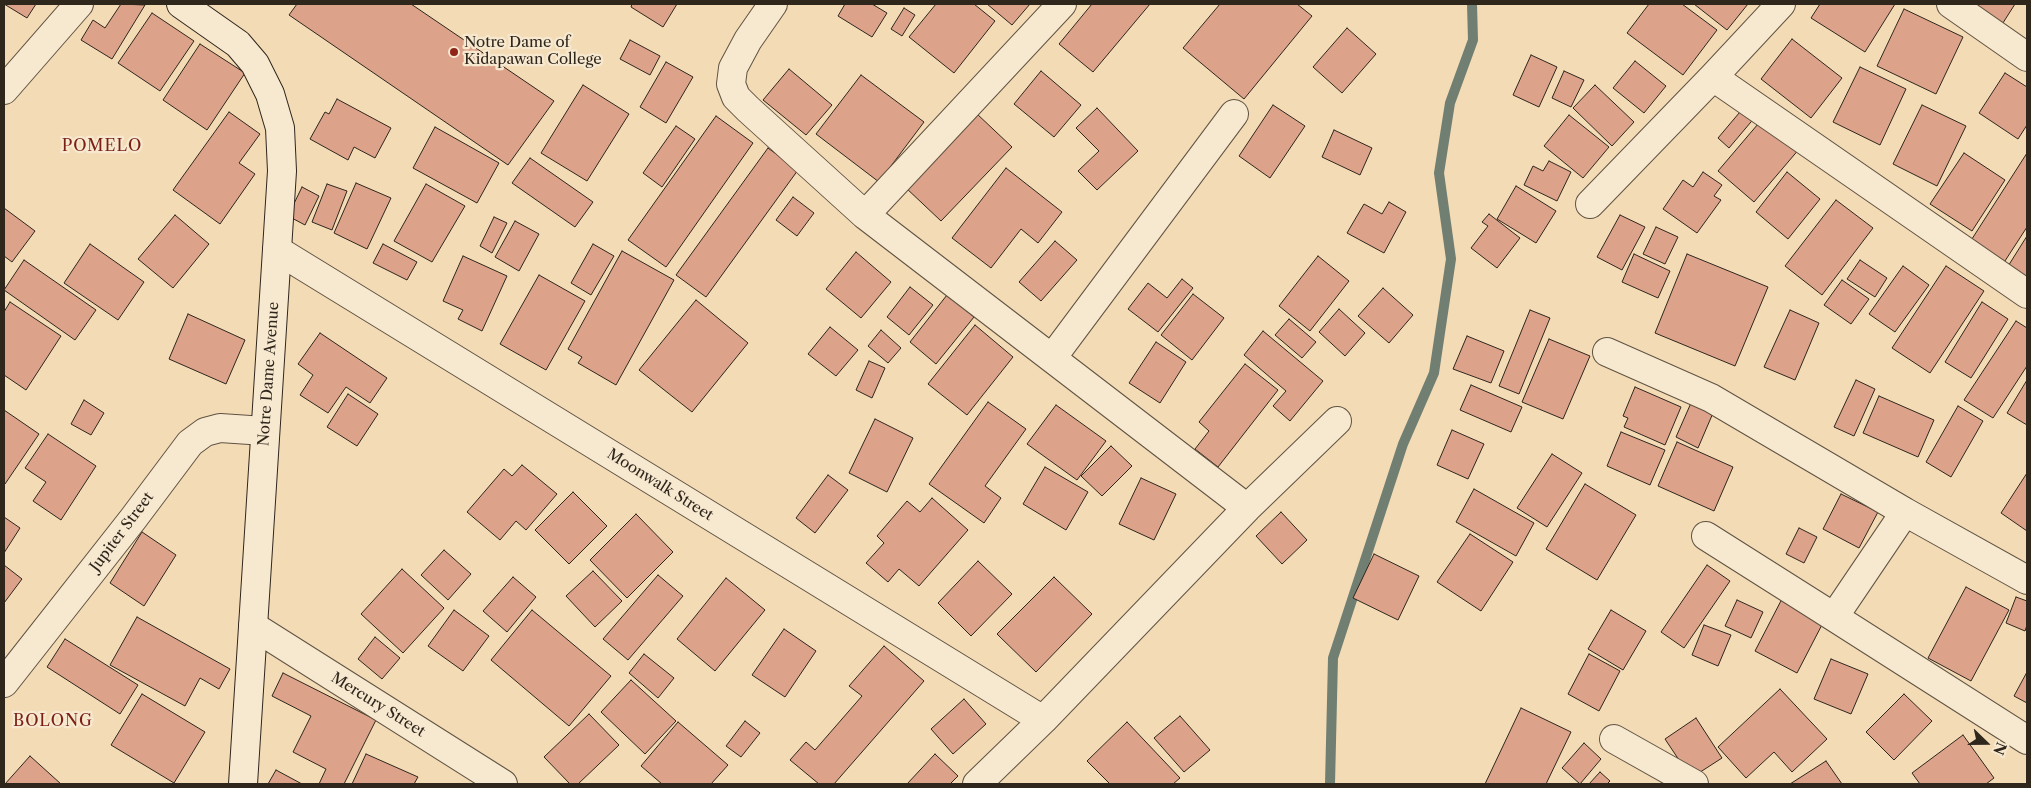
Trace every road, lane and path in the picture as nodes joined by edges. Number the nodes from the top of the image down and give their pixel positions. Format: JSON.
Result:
{"nodes":[{"id":1,"x":79,"y":4,"type":"edge"},
{"id":2,"x":181,"y":4,"type":"edge"},
{"id":3,"x":773,"y":4,"type":"edge"},
{"id":4,"x":1062,"y":4,"type":"edge"},
{"id":5,"x":1781,"y":4,"type":"edge"},
{"id":6,"x":1951,"y":4,"type":"edge"},
{"id":7,"x":2027,"y":56,"type":"edge"},
{"id":8,"x":1713,"y":77,"type":"junction"},
{"id":9,"x":4,"y":90,"type":"edge"},
{"id":10,"x":1234,"y":114,"type":"dead end"},
{"id":11,"x":1590,"y":204,"type":"dead end"},
{"id":12,"x":865,"y":215,"type":"junction"},
{"id":13,"x":277,"y":250,"type":"junction"},
{"id":14,"x":2027,"y":294,"type":"edge"},
{"id":15,"x":1607,"y":352,"type":"dead end"},
{"id":16,"x":1052,"y":358,"type":"junction"},
{"id":17,"x":1337,"y":420,"type":"dead end"},
{"id":18,"x":265,"y":431,"type":"junction"},
{"id":19,"x":1247,"y":508,"type":"junction"},
{"id":20,"x":1905,"y":512,"type":"junction"},
{"id":21,"x":1706,"y":536,"type":"dead end"},
{"id":22,"x":2027,"y":580,"type":"edge"},
{"id":23,"x":1834,"y":617,"type":"junction"},
{"id":24,"x":253,"y":626,"type":"junction"},
{"id":25,"x":4,"y":683,"type":"edge"},
{"id":26,"x":1043,"y":720,"type":"junction"},
{"id":27,"x":1614,"y":739,"type":"dead end"},
{"id":28,"x":2027,"y":740,"type":"edge"},
{"id":29,"x":243,"y":784,"type":"edge"},
{"id":30,"x":503,"y":784,"type":"edge"},
{"id":31,"x":977,"y":784,"type":"edge"},
{"id":32,"x":1694,"y":784,"type":"edge"}],
"edges":[{"from":1,"to":9,"type":"street"},
{"from":2,"to":13,"type":"street","name":"Notre Dame Avenue"},
{"from":3,"to":12,"type":"street"},
{"from":4,"to":12,"type":"street"},
{"from":5,"to":8,"type":"street"},
{"from":6,"to":7,"type":"street"},
{"from":8,"to":11,"type":"street"},
{"from":8,"to":14,"type":"street"},
{"from":10,"to":16,"type":"street"},
{"from":12,"to":16,"type":"street"},
{"from":13,"to":18,"type":"street","name":"Notre Dame Avenue"},
{"from":13,"to":26,"type":"street","name":"Moonwalk Street"},
{"from":15,"to":20,"type":"street"},
{"from":16,"to":19,"type":"street"},
{"from":17,"to":19,"type":"street"},
{"from":18,"to":24,"type":"street","name":"Notre Dame Avenue"},
{"from":18,"to":25,"type":"street","name":"Jupiter Street"},
{"from":19,"to":26,"type":"street"},
{"from":20,"to":22,"type":"street"},
{"from":20,"to":23,"type":"street"},
{"from":21,"to":23,"type":"street"},
{"from":23,"to":28,"type":"street"},
{"from":24,"to":29,"type":"street","name":"Notre Dame Avenue"},
{"from":24,"to":30,"type":"street","name":"Mercury Street"},
{"from":26,"to":31,"type":"street"},
{"from":27,"to":32,"type":"street"}]}
